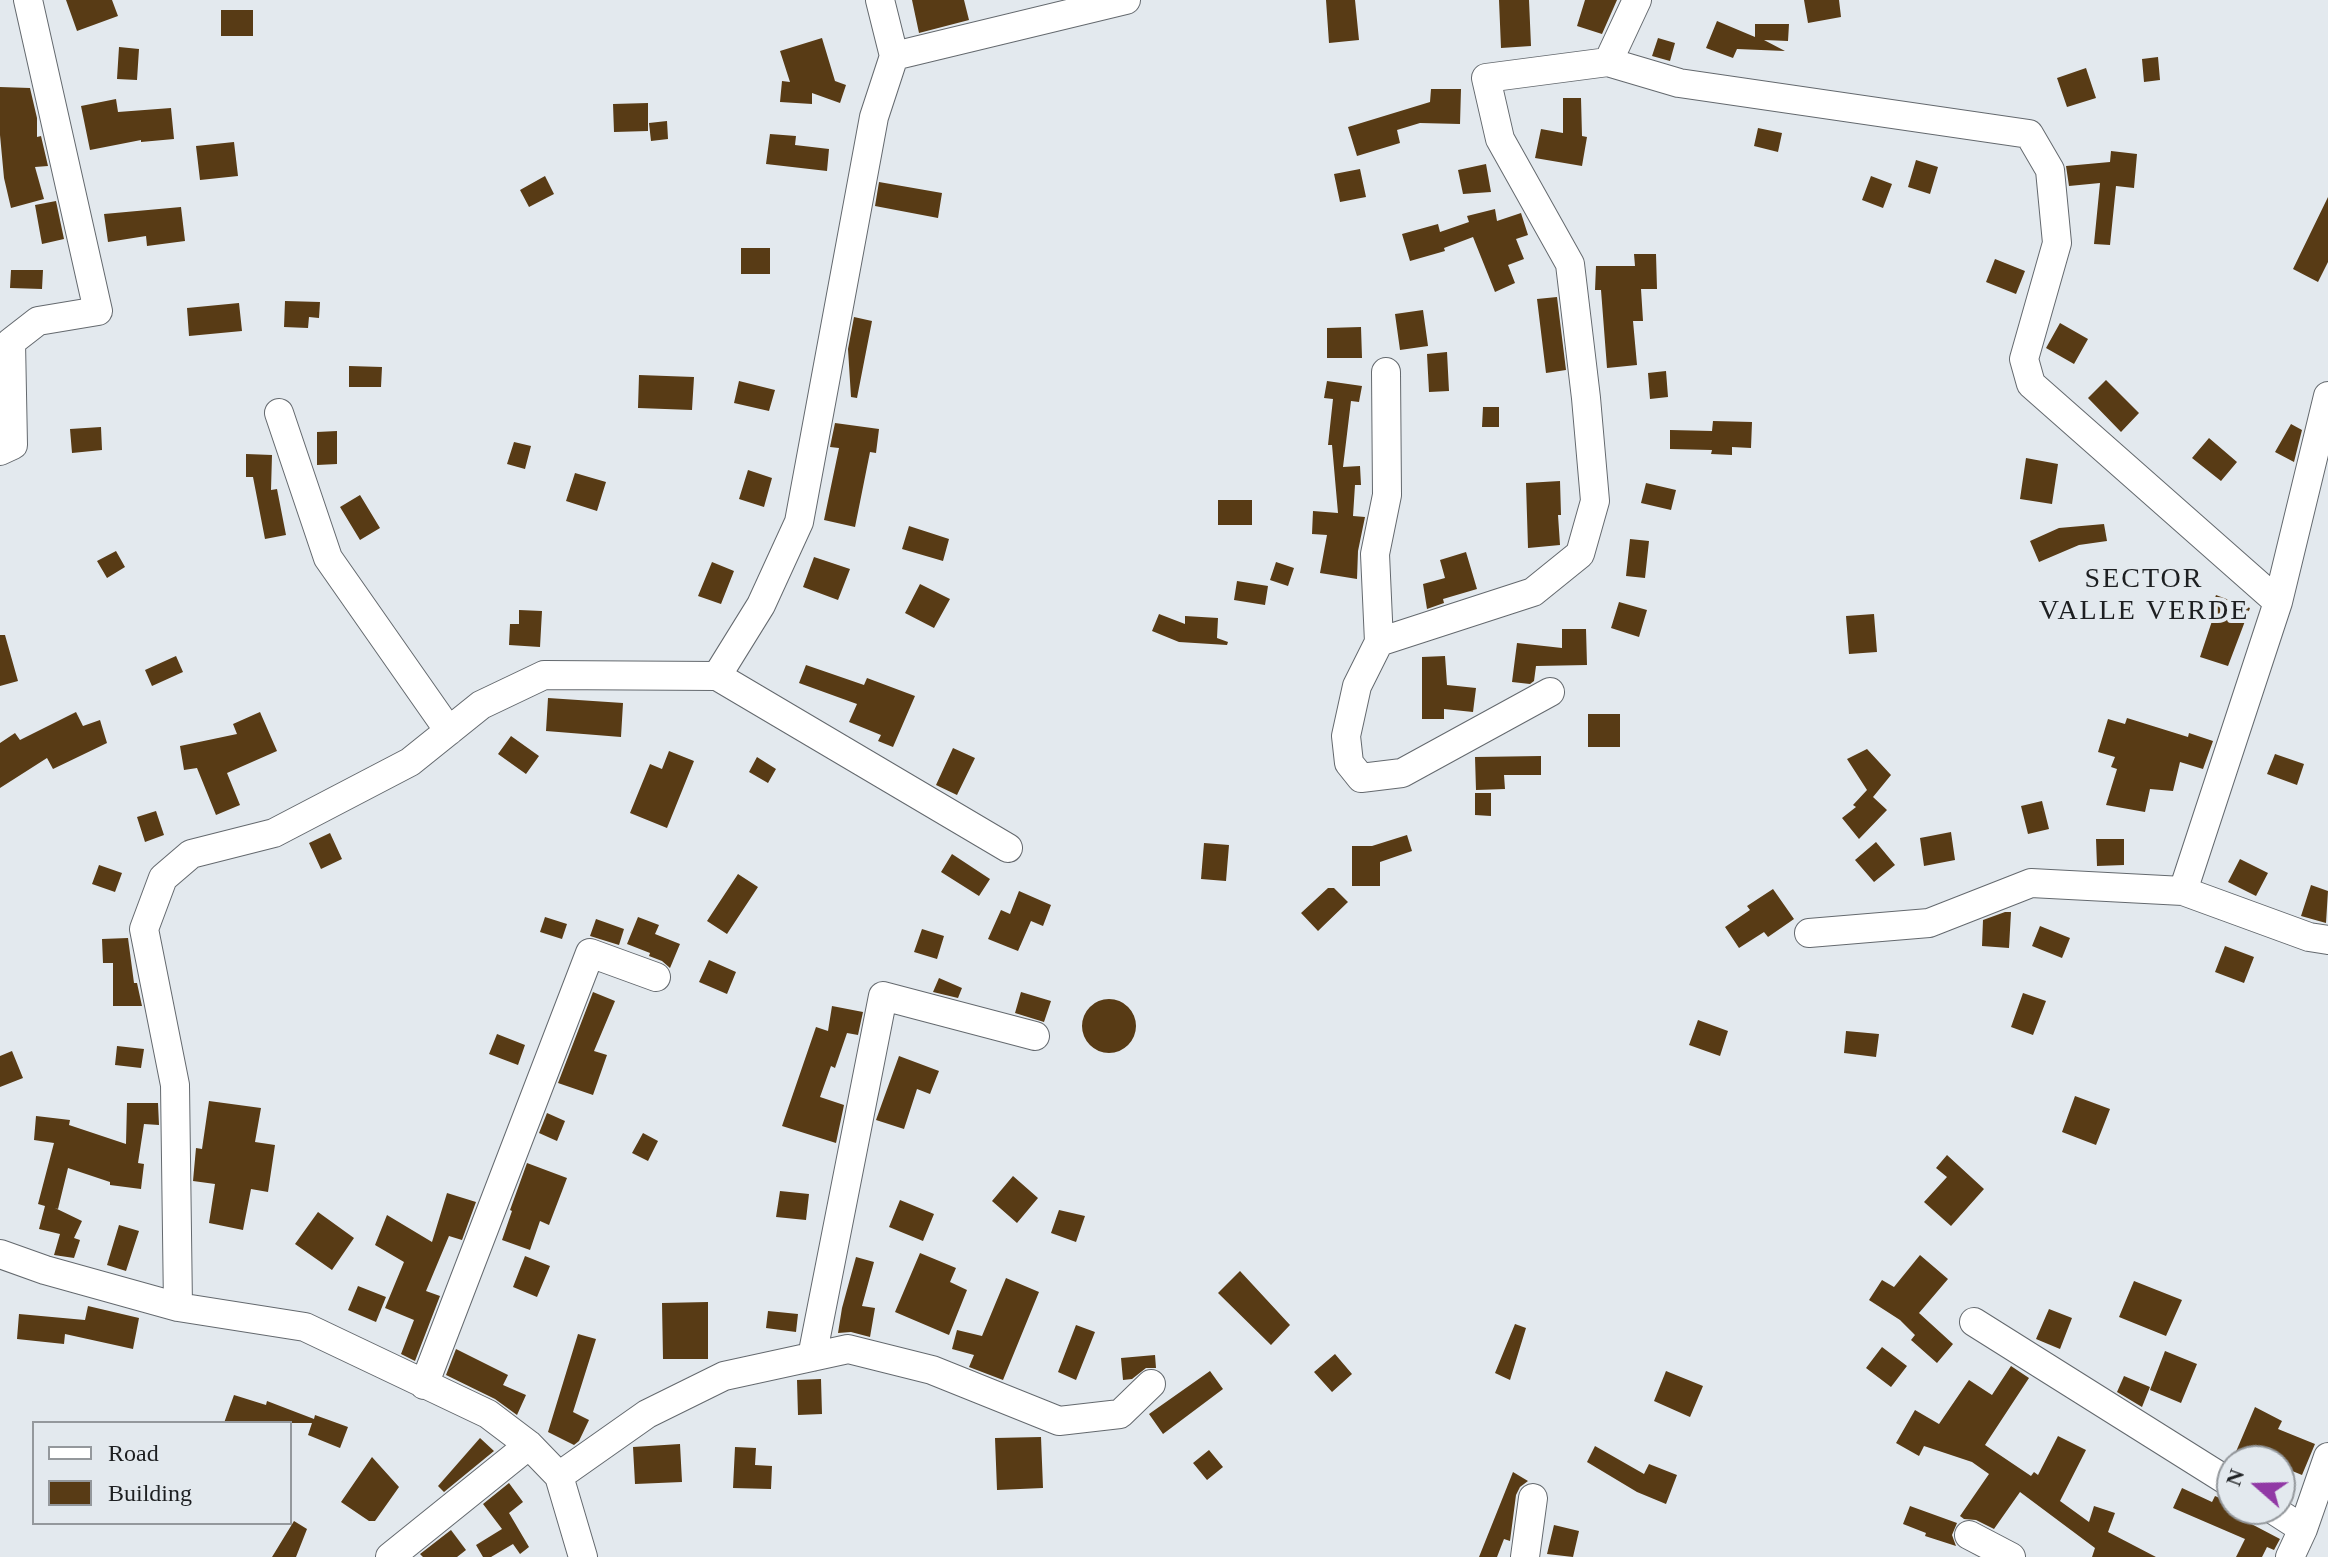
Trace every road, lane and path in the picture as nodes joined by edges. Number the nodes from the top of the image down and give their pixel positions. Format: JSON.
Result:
{"nodes":[{"id":1,"x":28,"y":0,"type":"edge"},
{"id":2,"x":880,"y":0,"type":"edge"},
{"id":3,"x":1126,"y":0,"type":"edge"},
{"id":4,"x":1637,"y":0,"type":"edge"},
{"id":5,"x":894,"y":56,"type":"junction"},
{"id":6,"x":1608,"y":62,"type":"junction"},
{"id":7,"x":1386,"y":372,"type":"dead end"},
{"id":8,"x":2328,"y":396,"type":"edge"},
{"id":9,"x":279,"y":413,"type":"dead end"},
{"id":10,"x":0,"y":451,"type":"edge"},
{"id":11,"x":2278,"y":602,"type":"junction"},
{"id":12,"x":1379,"y":642,"type":"junction"},
{"id":13,"x":717,"y":676,"type":"junction"},
{"id":14,"x":1550,"y":692,"type":"dead end"},
{"id":15,"x":449,"y":731,"type":"junction"},
{"id":16,"x":1008,"y":848,"type":"dead end"},
{"id":17,"x":2183,"y":891,"type":"junction"},
{"id":18,"x":1809,"y":933,"type":"dead end"},
{"id":19,"x":2328,"y":940,"type":"edge"},
{"id":20,"x":656,"y":977,"type":"dead end"},
{"id":21,"x":1035,"y":1036,"type":"dead end"},
{"id":22,"x":0,"y":1254,"type":"edge"},
{"id":23,"x":178,"y":1307,"type":"junction"},
{"id":24,"x":1974,"y":1322,"type":"dead end"},
{"id":25,"x":812,"y":1357,"type":"junction"},
{"id":26,"x":1151,"y":1384,"type":"dead end"},
{"id":27,"x":424,"y":1385,"type":"junction"},
{"id":28,"x":529,"y":1445,"type":"junction"},
{"id":29,"x":2328,"y":1457,"type":"edge"},
{"id":30,"x":2216,"y":1474,"type":"edge"},
{"id":31,"x":559,"y":1476,"type":"junction"},
{"id":32,"x":1533,"y":1498,"type":"dead end"},
{"id":33,"x":2296,"y":1524,"type":"edge"},
{"id":34,"x":2303,"y":1529,"type":"junction"},
{"id":35,"x":1969,"y":1535,"type":"dead end"},
{"id":36,"x":390,"y":1557,"type":"edge"},
{"id":37,"x":583,"y":1557,"type":"edge"},
{"id":38,"x":1525,"y":1557,"type":"edge"},
{"id":39,"x":2011,"y":1557,"type":"edge"},
{"id":40,"x":2290,"y":1557,"type":"edge"}],
"edges":[{"from":1,"to":10,"type":"street"},
{"from":2,"to":5,"type":"street"},
{"from":3,"to":5,"type":"street"},
{"from":4,"to":6,"type":"street"},
{"from":5,"to":13,"type":"street"},
{"from":6,"to":11,"type":"street"},
{"from":6,"to":12,"type":"street"},
{"from":7,"to":12,"type":"street"},
{"from":8,"to":11,"type":"street"},
{"from":9,"to":15,"type":"street"},
{"from":11,"to":17,"type":"street"},
{"from":12,"to":14,"type":"street"},
{"from":13,"to":15,"type":"street"},
{"from":13,"to":16,"type":"street"},
{"from":15,"to":23,"type":"street"},
{"from":17,"to":18,"type":"street"},
{"from":17,"to":19,"type":"street"},
{"from":20,"to":27,"type":"street"},
{"from":21,"to":25,"type":"street"},
{"from":22,"to":23,"type":"street"},
{"from":23,"to":27,"type":"street"},
{"from":24,"to":30,"type":"street"},
{"from":25,"to":26,"type":"street"},
{"from":25,"to":31,"type":"street"},
{"from":27,"to":28,"type":"street"},
{"from":28,"to":31,"type":"street"},
{"from":28,"to":36,"type":"street"},
{"from":29,"to":34,"type":"street"},
{"from":31,"to":37,"type":"street"},
{"from":32,"to":38,"type":"street"},
{"from":33,"to":34,"type":"street"},
{"from":34,"to":40,"type":"street"},
{"from":35,"to":39,"type":"street"}]}
